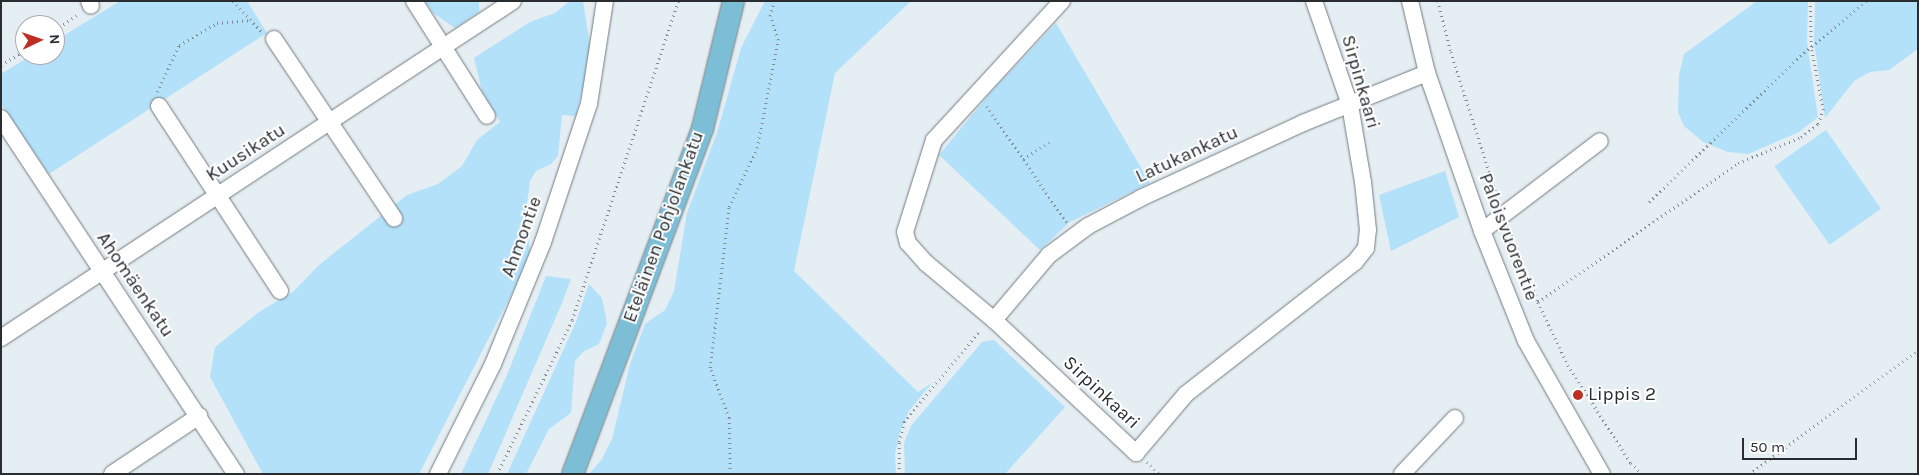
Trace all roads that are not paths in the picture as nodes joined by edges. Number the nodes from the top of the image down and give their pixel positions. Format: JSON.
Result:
{"nodes":[{"id":1,"x":414,"y":1,"type":"edge"},
{"id":2,"x":513,"y":1,"type":"edge"},
{"id":3,"x":605,"y":1,"type":"edge"},
{"id":4,"x":733,"y":1,"type":"edge"},
{"id":5,"x":1062,"y":1,"type":"edge"},
{"id":6,"x":1314,"y":1,"type":"edge"},
{"id":7,"x":1410,"y":1,"type":"edge"},
{"id":8,"x":274,"y":38,"type":"road end"},
{"id":9,"x":443,"y":47,"type":"junction"},
{"id":10,"x":1427,"y":73,"type":"junction"},
{"id":11,"x":1350,"y":104,"type":"junction"},
{"id":12,"x":160,"y":106,"type":"road end"},
{"id":13,"x":487,"y":116,"type":"dead end"},
{"id":14,"x":331,"y":122,"type":"junction"},
{"id":15,"x":3,"y":124,"type":"edge"},
{"id":16,"x":1600,"y":141,"type":"dead end"},
{"id":17,"x":218,"y":196,"type":"junction"},
{"id":18,"x":394,"y":218,"type":"dead end"},
{"id":19,"x":1482,"y":231,"type":"junction"},
{"id":20,"x":102,"y":271,"type":"junction"},
{"id":21,"x":280,"y":291,"type":"dead end"},
{"id":22,"x":993,"y":318,"type":"junction"},
{"id":23,"x":1,"y":338,"type":"edge"},
{"id":24,"x":199,"y":416,"type":"junction"},
{"id":25,"x":1455,"y":418,"type":"dead end"},
{"id":26,"x":112,"y":474,"type":"edge"},
{"id":27,"x":236,"y":474,"type":"edge"},
{"id":28,"x":438,"y":474,"type":"edge"},
{"id":29,"x":570,"y":474,"type":"edge"},
{"id":30,"x":1402,"y":474,"type":"edge"},
{"id":31,"x":1602,"y":474,"type":"edge"}],
"edges":[{"from":1,"to":9,"type":"street"},
{"from":2,"to":9,"type":"street","name":"Kuusikatu"},
{"from":3,"to":28,"type":"street","name":"Ahmontie"},
{"from":4,"to":29,"type":"main road","name":"Eteläinen Pohjolankatu"},
{"from":5,"to":22,"type":"street","name":"Sirpinkaari"},
{"from":6,"to":11,"type":"street","name":"Sirpinkaari"},
{"from":7,"to":10,"type":"street","name":"Paloisvuorentie"},
{"from":8,"to":14,"type":"street"},
{"from":9,"to":13,"type":"street"},
{"from":9,"to":14,"type":"street","name":"Kuusikatu"},
{"from":10,"to":11,"type":"street","name":"Latukankatu"},
{"from":10,"to":19,"type":"street","name":"Paloisvuorentie"},
{"from":11,"to":22,"type":"street","name":"Latukankatu"},
{"from":11,"to":22,"type":"street","name":"Sirpinkaari"},
{"from":12,"to":17,"type":"street"},
{"from":14,"to":17,"type":"street","name":"Kuusikatu"},
{"from":14,"to":18,"type":"street"},
{"from":15,"to":20,"type":"street","name":"Ahomäenkatu"},
{"from":16,"to":19,"type":"street"},
{"from":17,"to":20,"type":"street","name":"Kuusikatu"},
{"from":17,"to":21,"type":"street"},
{"from":19,"to":31,"type":"street","name":"Paloisvuorentie"},
{"from":20,"to":23,"type":"street","name":"Kuusikatu"},
{"from":20,"to":24,"type":"street","name":"Ahomäenkatu"},
{"from":24,"to":26,"type":"street"},
{"from":24,"to":27,"type":"street","name":"Ahomäenkatu"},
{"from":25,"to":30,"type":"street"}]}
